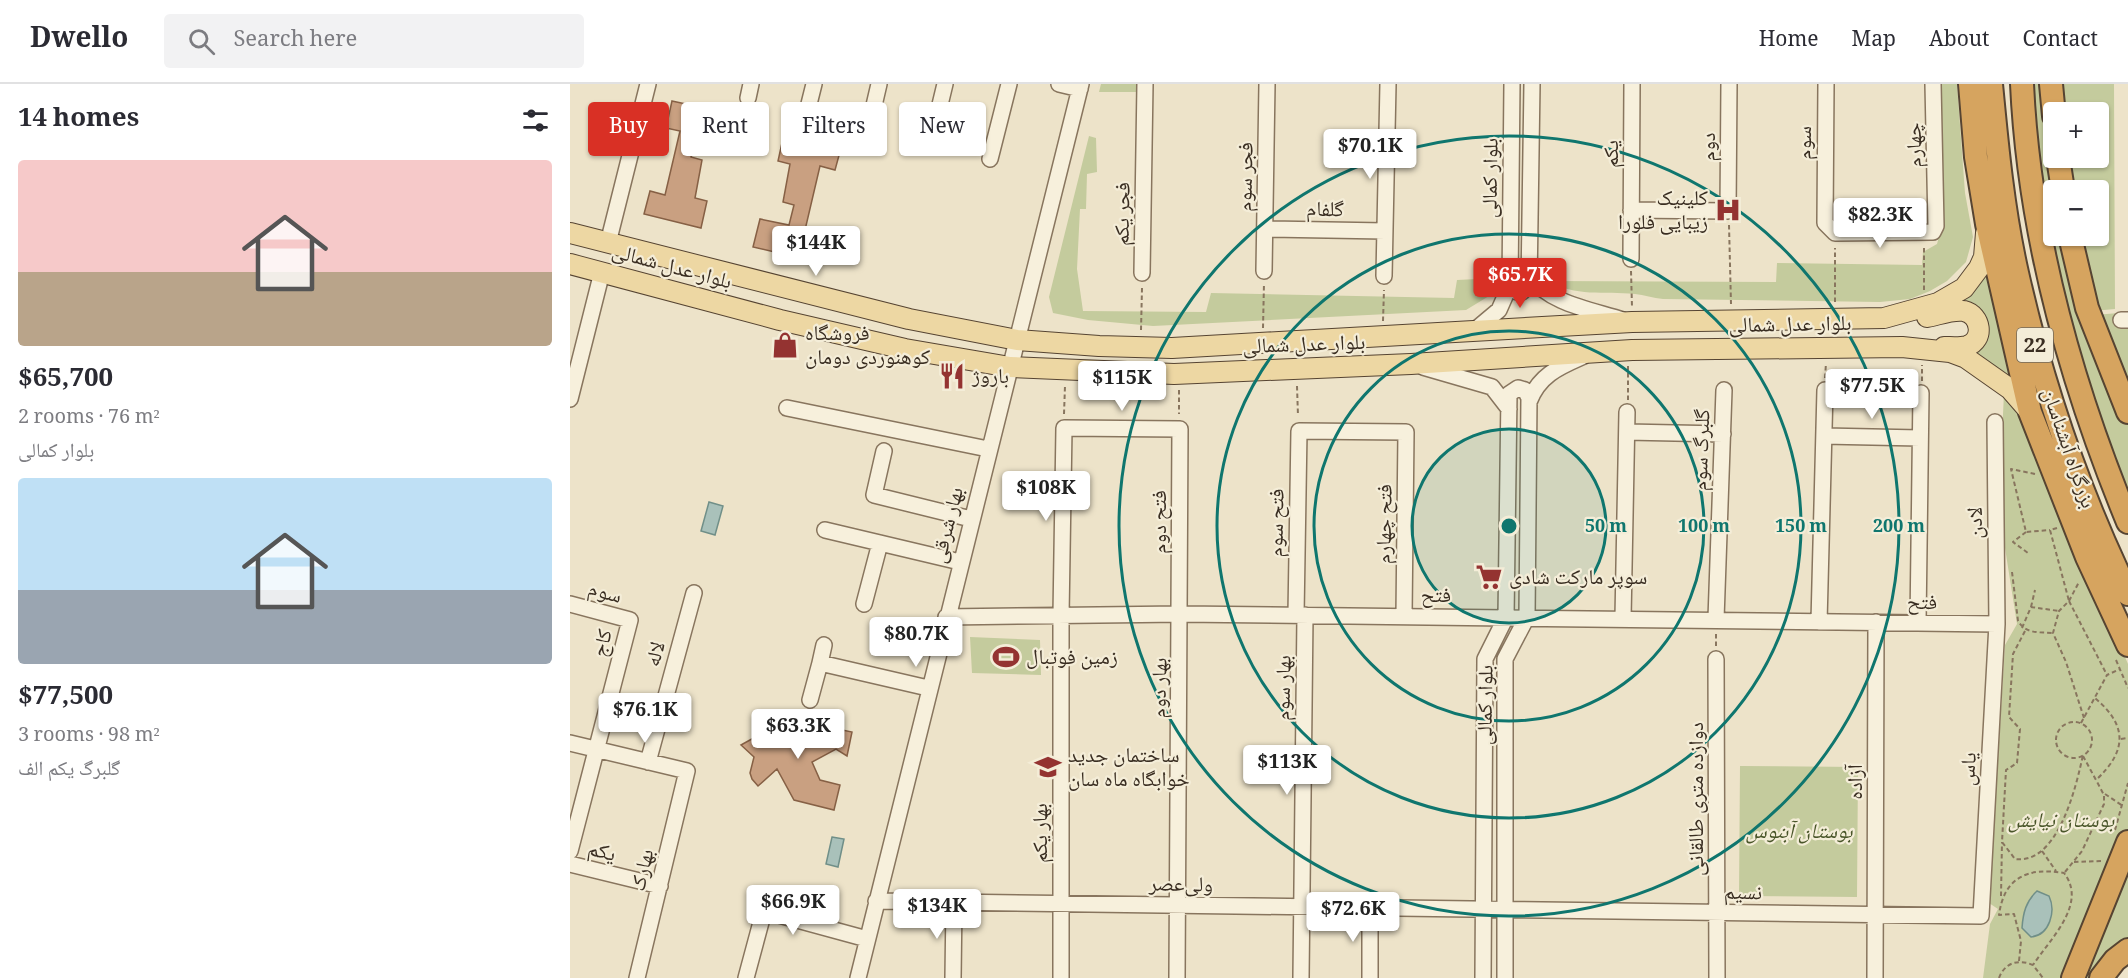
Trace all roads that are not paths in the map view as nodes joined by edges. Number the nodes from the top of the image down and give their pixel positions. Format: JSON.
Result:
{"nodes":[{"id":1,"x":648,"y":84,"type":"edge"},
{"id":2,"x":814,"y":84,"type":"edge"},
{"id":3,"x":879,"y":84,"type":"edge"},
{"id":4,"x":945,"y":84,"type":"edge"},
{"id":5,"x":1009,"y":84,"type":"edge"},
{"id":6,"x":1059,"y":84,"type":"edge"},
{"id":7,"x":1145,"y":84,"type":"edge"},
{"id":8,"x":1267,"y":84,"type":"edge"},
{"id":9,"x":1388,"y":84,"type":"edge"},
{"id":10,"x":1512,"y":84,"type":"edge"},
{"id":11,"x":1532,"y":84,"type":"edge"},
{"id":12,"x":1632,"y":84,"type":"edge"},
{"id":13,"x":1729,"y":84,"type":"edge"},
{"id":14,"x":1826,"y":84,"type":"edge"},
{"id":15,"x":1933,"y":84,"type":"edge"},
{"id":16,"x":1970,"y":84,"type":"edge"},
{"id":17,"x":1990,"y":84,"type":"edge"},
{"id":18,"x":2022,"y":84,"type":"edge"},
{"id":19,"x":2051,"y":84,"type":"edge"},
{"id":20,"x":1080,"y":87,"type":"edge"},
{"id":21,"x":810,"y":102,"type":"edge"},
{"id":22,"x":875,"y":102,"type":"edge"},
{"id":23,"x":941,"y":102,"type":"edge"},
{"id":24,"x":2053,"y":102,"type":"edge"},
{"id":25,"x":990,"y":159,"type":"dead end"},
{"id":26,"x":1631,"y":210,"type":"junction"},
{"id":27,"x":1987,"y":224,"type":"junction"},
{"id":28,"x":1265,"y":229,"type":"junction"},
{"id":29,"x":1385,"y":231,"type":"junction"},
{"id":30,"x":570,"y":233,"type":"edge"},
{"id":31,"x":1925,"y":233,"type":"joint"},
{"id":32,"x":608,"y":243,"type":"junction"},
{"id":33,"x":2072,"y":246,"type":"edge"},
{"id":34,"x":1631,"y":259,"type":"road end"},
{"id":35,"x":570,"y":264,"type":"edge"},
{"id":36,"x":1264,"y":271,"type":"road end"},
{"id":37,"x":602,"y":272,"type":"junction"},
{"id":38,"x":1142,"y":273,"type":"road end"},
{"id":39,"x":1384,"y":276,"type":"road end"},
{"id":40,"x":1529,"y":281,"type":"junction"},
{"id":41,"x":1510,"y":285,"type":"junction"},
{"id":42,"x":1884,"y":318,"type":"junction"},
{"id":43,"x":1632,"y":322,"type":"junction"},
{"id":44,"x":1474,"y":331,"type":"junction"},
{"id":45,"x":1017,"y":340,"type":"junction"},
{"id":46,"x":1902,"y":347,"type":"junction"},
{"id":47,"x":1591,"y":352,"type":"junction"},
{"id":48,"x":1411,"y":364,"type":"junction"},
{"id":49,"x":1010,"y":367,"type":"junction"},
{"id":50,"x":1724,"y":390,"type":"dead end"},
{"id":51,"x":1825,"y":390,"type":"road end"},
{"id":52,"x":1922,"y":393,"type":"road end"},
{"id":53,"x":570,"y":399,"type":"edge"},
{"id":54,"x":1529,"y":400,"type":"junction"},
{"id":55,"x":1509,"y":402,"type":"junction"},
{"id":56,"x":788,"y":408,"type":"dead end"},
{"id":57,"x":2127,"y":408,"type":"edge"},
{"id":58,"x":1627,"y":412,"type":"road end"},
{"id":59,"x":2030,"y":412,"type":"junction"},
{"id":60,"x":1995,"y":422,"type":"dead end"},
{"id":61,"x":1064,"y":428,"type":"joint"},
{"id":62,"x":1406,"y":432,"type":"joint"},
{"id":63,"x":1627,"y":432,"type":"junction"},
{"id":64,"x":1723,"y":434,"type":"junction"},
{"id":65,"x":1824,"y":436,"type":"junction"},
{"id":66,"x":1920,"y":438,"type":"junction"},
{"id":67,"x":988,"y":449,"type":"junction"},
{"id":68,"x":884,"y":451,"type":"dead end"},
{"id":69,"x":970,"y":519,"type":"junction"},
{"id":70,"x":2128,"y":522,"type":"edge"},
{"id":71,"x":825,"y":530,"type":"dead end"},
{"id":72,"x":880,"y":543,"type":"junction"},
{"id":73,"x":960,"y":562,"type":"junction"},
{"id":74,"x":694,"y":593,"type":"dead end"},
{"id":75,"x":2128,"y":594,"type":"edge"},
{"id":76,"x":570,"y":604,"type":"edge"},
{"id":77,"x":864,"y":604,"type":"dead end"},
{"id":78,"x":1181,"y":614,"type":"junction"},
{"id":79,"x":1300,"y":615,"type":"junction"},
{"id":80,"x":1061,"y":616,"type":"junction"},
{"id":81,"x":1404,"y":616,"type":"junction"},
{"id":82,"x":946,"y":617,"type":"junction"},
{"id":83,"x":1506,"y":617,"type":"junction"},
{"id":84,"x":1527,"y":617,"type":"junction"},
{"id":85,"x":1623,"y":618,"type":"junction"},
{"id":86,"x":1716,"y":619,"type":"junction"},
{"id":87,"x":630,"y":620,"type":"joint"},
{"id":88,"x":1819,"y":622,"type":"junction"},
{"id":89,"x":1876,"y":622,"type":"junction"},
{"id":90,"x":1918,"y":623,"type":"junction"},
{"id":91,"x":1997,"y":624,"type":"junction"},
{"id":92,"x":824,"y":645,"type":"dead end"},
{"id":93,"x":2121,"y":650,"type":"edge"},
{"id":94,"x":1716,"y":659,"type":"road end"},
{"id":95,"x":820,"y":663,"type":"junction"},
{"id":96,"x":928,"y":688,"type":"junction"},
{"id":97,"x":810,"y":700,"type":"dead end"},
{"id":98,"x":570,"y":743,"type":"edge"},
{"id":99,"x":596,"y":749,"type":"junction"},
{"id":100,"x":648,"y":762,"type":"junction"},
{"id":101,"x":2128,"y":842,"type":"edge"},
{"id":102,"x":570,"y":851,"type":"edge"},
{"id":103,"x":570,"y":864,"type":"edge"},
{"id":104,"x":660,"y":886,"type":"junction"},
{"id":105,"x":876,"y":901,"type":"junction"},
{"id":106,"x":954,"y":902,"type":"junction"},
{"id":107,"x":1061,"y":903,"type":"junction"},
{"id":108,"x":1177,"y":905,"type":"junction"},
{"id":109,"x":1302,"y":907,"type":"junction"},
{"id":110,"x":1370,"y":908,"type":"junction"},
{"id":111,"x":1485,"y":909,"type":"junction"},
{"id":112,"x":1505,"y":910,"type":"junction"},
{"id":113,"x":1717,"y":913,"type":"junction"},
{"id":114,"x":1875,"y":915,"type":"junction"},
{"id":115,"x":1981,"y":916,"type":"joint"},
{"id":116,"x":867,"y":939,"type":"junction"},
{"id":117,"x":2128,"y":950,"type":"edge"},
{"id":118,"x":637,"y":978,"type":"edge"},
{"id":119,"x":746,"y":978,"type":"edge"},
{"id":120,"x":858,"y":978,"type":"edge"},
{"id":121,"x":953,"y":978,"type":"edge"},
{"id":122,"x":1060,"y":978,"type":"edge"},
{"id":123,"x":1177,"y":978,"type":"edge"},
{"id":124,"x":1301,"y":978,"type":"edge"},
{"id":125,"x":1370,"y":978,"type":"edge"},
{"id":126,"x":1483,"y":978,"type":"edge"},
{"id":127,"x":1505,"y":978,"type":"edge"},
{"id":128,"x":1717,"y":978,"type":"edge"},
{"id":129,"x":1875,"y":978,"type":"edge"},
{"id":130,"x":2073,"y":978,"type":"edge"},
{"id":131,"x":2101,"y":978,"type":"edge"}],
"edges":[{"from":1,"to":32,"type":"street"},
{"from":2,"to":21,"type":"street"},
{"from":3,"to":22,"type":"street"},
{"from":4,"to":23,"type":"street"},
{"from":5,"to":25,"type":"street"},
{"from":6,"to":20,"type":"street"},
{"from":7,"to":38,"type":"street","name":"فجر یکم"},
{"from":8,"to":28,"type":"street","name":"فجر سوم"},
{"from":9,"to":29,"type":"street"},
{"from":10,"to":41,"type":"street","name":"بلوار کمالی"},
{"from":11,"to":40,"type":"street","name":"بلوار کمالی"},
{"from":12,"to":26,"type":"street","name":"یکم"},
{"from":13,"to":26,"type":"street","name":"دوم"},
{"from":14,"to":31,"type":"street","name":"سوم"},
{"from":15,"to":31,"type":"street","name":"چهارم"},
{"from":16,"to":27,"type":"highway"},
{"from":17,"to":75,"type":"highway","name":"بزرگراه آبشناسان","number":"22"},
{"from":18,"to":70,"type":"highway","name":"بزرگراه آبشناسان","number":"22"},
{"from":19,"to":24,"type":"highway"},
{"from":20,"to":45,"type":"street","name":"بهار شرقی"},
{"from":26,"to":34,"type":"street","name":"یکم"},
{"from":27,"to":42,"type":"main road","name":"بلوار عدل شمالی"},
{"from":27,"to":59,"type":"highway"},
{"from":28,"to":29,"type":"street","name":"گلفام"},
{"from":28,"to":36,"type":"street","name":"فجر سوم"},
{"from":29,"to":39,"type":"street"},
{"from":30,"to":32,"type":"main road","name":"بلوار عدل شمالی"},
{"from":32,"to":45,"type":"main road","name":"بلوار عدل شمالی"},
{"from":33,"to":57,"type":"highway"},
{"from":35,"to":37,"type":"main road","name":"بلوار عدل شمالی"},
{"from":37,"to":49,"type":"main road","name":"بلوار عدل شمالی"},
{"from":37,"to":53,"type":"street"},
{"from":40,"to":41,"type":"street"},
{"from":40,"to":43,"type":"street"},
{"from":41,"to":44,"type":"street","name":"بلوار کمالی"},
{"from":42,"to":43,"type":"main road","name":"بلوار عدل شمالی"},
{"from":42,"to":46,"type":"main road"},
{"from":43,"to":44,"type":"main road","name":"بلوار عدل شمالی"},
{"from":44,"to":45,"type":"main road","name":"بلوار عدل شمالی"},
{"from":45,"to":49,"type":"street","name":"بهار شرقی"},
{"from":46,"to":47,"type":"main road","name":"بلوار عدل شمالی"},
{"from":46,"to":59,"type":"main road","name":"بلوار عدل شمالی"},
{"from":47,"to":48,"type":"main road","name":"بلوار عدل شمالی"},
{"from":47,"to":54,"type":"street","name":"بلوار کمالی"},
{"from":48,"to":49,"type":"main road","name":"بلوار عدل شمالی"},
{"from":48,"to":55,"type":"street"},
{"from":49,"to":67,"type":"street","name":"بهار شرقی"},
{"from":50,"to":64,"type":"street","name":"گلبرگ سوم"},
{"from":51,"to":65,"type":"street"},
{"from":52,"to":66,"type":"street"},
{"from":54,"to":55,"type":"street"},
{"from":54,"to":84,"type":"street","name":"بلوار کمالی"},
{"from":55,"to":83,"type":"street","name":"بلوار کمالی"},
{"from":56,"to":67,"type":"street"},
{"from":58,"to":63,"type":"street"},
{"from":59,"to":93,"type":"highway"},
{"from":60,"to":91,"type":"street","name":"لادن"},
{"from":61,"to":78,"type":"street","name":"فتح دوم"},
{"from":61,"to":80,"type":"street","name":"بهار یکم"},
{"from":62,"to":79,"type":"street","name":"فتح سوم"},
{"from":62,"to":81,"type":"street","name":"فتح چهارم"},
{"from":63,"to":64,"type":"street"},
{"from":63,"to":85,"type":"street"},
{"from":64,"to":86,"type":"street","name":"گلبرگ سوم"},
{"from":65,"to":66,"type":"street"},
{"from":65,"to":88,"type":"street"},
{"from":66,"to":90,"type":"street"},
{"from":67,"to":69,"type":"street","name":"بهار شرقی"},
{"from":68,"to":69,"type":"street"},
{"from":69,"to":73,"type":"street","name":"بهار شرقی"},
{"from":71,"to":72,"type":"street"},
{"from":72,"to":73,"type":"street"},
{"from":72,"to":77,"type":"street"},
{"from":73,"to":82,"type":"street","name":"بهار شرقی"},
{"from":74,"to":100,"type":"street","name":"لاله"},
{"from":76,"to":87,"type":"street","name":"سوم"},
{"from":78,"to":79,"type":"street","name":"فتح"},
{"from":78,"to":80,"type":"street","name":"فتح"},
{"from":78,"to":108,"type":"street","name":"بهار دوم"},
{"from":79,"to":81,"type":"street","name":"فتح"},
{"from":79,"to":109,"type":"street","name":"بهار سوم"},
{"from":80,"to":82,"type":"street","name":"فتح"},
{"from":80,"to":107,"type":"street","name":"بهار یکم"},
{"from":81,"to":83,"type":"street","name":"فتح"},
{"from":82,"to":96,"type":"street","name":"بهار شرقی"},
{"from":83,"to":84,"type":"street","name":"فتح"},
{"from":83,"to":111,"type":"street","name":"بلوار کمالی"},
{"from":84,"to":85,"type":"street","name":"فتح"},
{"from":84,"to":112,"type":"street","name":"بلوار کمالی"},
{"from":85,"to":86,"type":"street","name":"فتح"},
{"from":86,"to":88,"type":"street","name":"فتح"},
{"from":87,"to":99,"type":"street","name":"کاج"},
{"from":88,"to":89,"type":"street","name":"فتح"},
{"from":89,"to":90,"type":"street","name":"فتح"},
{"from":89,"to":114,"type":"street","name":"آزاده"},
{"from":90,"to":91,"type":"street","name":"فتح"},
{"from":91,"to":115,"type":"street","name":"یاس"},
{"from":92,"to":95,"type":"street"},
{"from":94,"to":113,"type":"street","name":"دوازده متری طالقانی"},
{"from":95,"to":96,"type":"street"},
{"from":95,"to":97,"type":"street"},
{"from":96,"to":105,"type":"street","name":"بهار شرقی"},
{"from":98,"to":99,"type":"street"},
{"from":99,"to":100,"type":"street"},
{"from":99,"to":102,"type":"street","name":"کاج"},
{"from":100,"to":104,"type":"street","name":"بهارک"},
{"from":101,"to":130,"type":"highway"},
{"from":103,"to":104,"type":"street","name":"یکم"},
{"from":104,"to":118,"type":"street","name":"بهارک"},
{"from":105,"to":106,"type":"street","name":"ولی‌عصر"},
{"from":105,"to":116,"type":"street","name":"بهار شرقی"},
{"from":106,"to":107,"type":"street","name":"ولی‌عصر"},
{"from":106,"to":121,"type":"street"},
{"from":107,"to":108,"type":"street","name":"ولی‌عصر"},
{"from":107,"to":122,"type":"street","name":"بهار یکم"},
{"from":108,"to":109,"type":"street","name":"ولی‌عصر"},
{"from":108,"to":123,"type":"street","name":"بهار دوم"},
{"from":109,"to":110,"type":"street","name":"ولی‌عصر"},
{"from":109,"to":124,"type":"street","name":"بهار سوم"},
{"from":110,"to":111,"type":"street","name":"ولی‌عصر"},
{"from":110,"to":125,"type":"street"},
{"from":111,"to":112,"type":"street","name":"نسیم"},
{"from":111,"to":126,"type":"street","name":"بلوار کمالی"},
{"from":112,"to":113,"type":"street","name":"نسیم"},
{"from":112,"to":127,"type":"street","name":"بلوار کمالی"},
{"from":113,"to":114,"type":"street","name":"نسیم"},
{"from":113,"to":128,"type":"street","name":"دوازده متری طالقانی"},
{"from":114,"to":115,"type":"street","name":"نسیم"},
{"from":114,"to":129,"type":"street","name":"آزاده"},
{"from":116,"to":119,"type":"street"},
{"from":116,"to":120,"type":"street","name":"بهار شرقی"},
{"from":117,"to":131,"type":"highway"}]}
